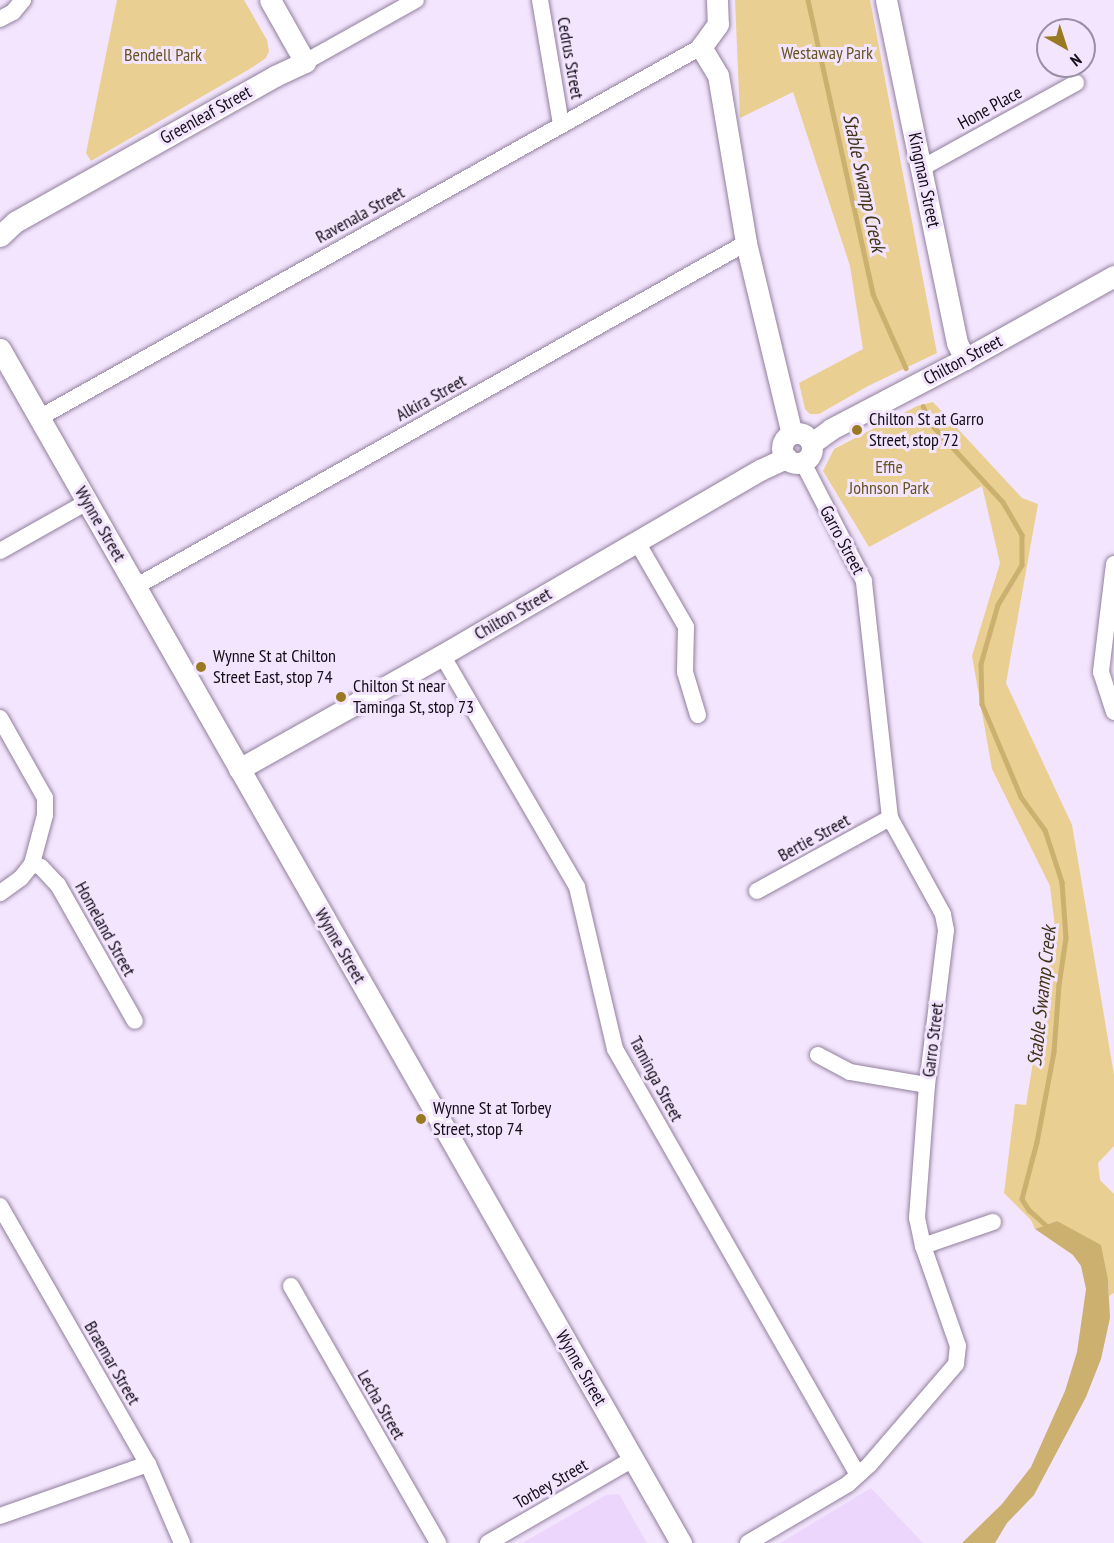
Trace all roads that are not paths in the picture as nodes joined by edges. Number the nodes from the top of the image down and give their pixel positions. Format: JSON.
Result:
{"nodes":[{"id":1,"x":23,"y":0,"type":"edge"},
{"id":2,"x":270,"y":0,"type":"edge"},
{"id":3,"x":416,"y":0,"type":"edge"},
{"id":4,"x":540,"y":0,"type":"edge"},
{"id":5,"x":717,"y":0,"type":"edge"},
{"id":6,"x":886,"y":0,"type":"edge"},
{"id":7,"x":0,"y":20,"type":"edge"},
{"id":8,"x":701,"y":47,"type":"junction"},
{"id":9,"x":305,"y":62,"type":"junction"},
{"id":10,"x":1076,"y":83,"type":"dead end"},
{"id":11,"x":561,"y":124,"type":"junction"},
{"id":12,"x":922,"y":168,"type":"junction"},
{"id":13,"x":0,"y":236,"type":"edge"},
{"id":14,"x":746,"y":243,"type":"junction"},
{"id":15,"x":1114,"y":276,"type":"edge"},
{"id":16,"x":0,"y":349,"type":"edge"},
{"id":17,"x":965,"y":360,"type":"junction"},
{"id":18,"x":39,"y":417,"type":"junction"},
{"id":19,"x":792,"y":434,"type":"junction"},
{"id":20,"x":812,"y":443,"type":"junction"},
{"id":21,"x":794,"y":461,"type":"junction"},
{"id":22,"x":87,"y":502,"type":"junction"},
{"id":23,"x":637,"y":542,"type":"junction"},
{"id":24,"x":0,"y":551,"type":"edge"},
{"id":25,"x":1114,"y":564,"type":"edge"},
{"id":26,"x":135,"y":587,"type":"junction"},
{"id":27,"x":442,"y":655,"type":"junction"},
{"id":28,"x":1114,"y":712,"type":"edge"},
{"id":29,"x":698,"y":715,"type":"dead end"},
{"id":30,"x":0,"y":718,"type":"edge"},
{"id":31,"x":239,"y":769,"type":"junction"},
{"id":32,"x":890,"y":818,"type":"junction"},
{"id":33,"x":32,"y":864,"type":"junction"},
{"id":34,"x":757,"y":891,"type":"dead end"},
{"id":35,"x":0,"y":893,"type":"edge"},
{"id":36,"x":135,"y":1021,"type":"dead end"},
{"id":37,"x":818,"y":1055,"type":"dead end"},
{"id":38,"x":927,"y":1085,"type":"junction"},
{"id":39,"x":0,"y":1206,"type":"edge"},
{"id":40,"x":993,"y":1222,"type":"dead end"},
{"id":41,"x":923,"y":1246,"type":"junction"},
{"id":42,"x":291,"y":1286,"type":"dead end"},
{"id":43,"x":633,"y":1459,"type":"junction"},
{"id":44,"x":148,"y":1464,"type":"junction"},
{"id":45,"x":858,"y":1475,"type":"junction"},
{"id":46,"x":0,"y":1516,"type":"edge"},
{"id":47,"x":182,"y":1543,"type":"edge"},
{"id":48,"x":438,"y":1543,"type":"edge"},
{"id":49,"x":488,"y":1543,"type":"edge"},
{"id":50,"x":681,"y":1543,"type":"edge"},
{"id":51,"x":748,"y":1543,"type":"edge"}],
"edges":[{"from":1,"to":7,"type":"street"},
{"from":2,"to":9,"type":"street"},
{"from":3,"to":9,"type":"street","name":"Greenleaf Street"},
{"from":4,"to":11,"type":"street","name":"Cedrus Street"},
{"from":5,"to":8,"type":"street"},
{"from":6,"to":12,"type":"street","name":"Kingman Street"},
{"from":8,"to":11,"type":"street","name":"Ravenala Street"},
{"from":8,"to":14,"type":"street"},
{"from":9,"to":13,"type":"street","name":"Greenleaf Street"},
{"from":10,"to":12,"type":"street","name":"Hone Place"},
{"from":11,"to":18,"type":"street","name":"Ravenala Street"},
{"from":12,"to":17,"type":"street","name":"Kingman Street"},
{"from":14,"to":19,"type":"street"},
{"from":14,"to":26,"type":"street","name":"Alkira Street"},
{"from":15,"to":17,"type":"street","name":"Chilton Street"},
{"from":16,"to":18,"type":"street","name":"Wynne Street"},
{"from":17,"to":20,"type":"street","name":"Chilton Street"},
{"from":18,"to":22,"type":"street","name":"Wynne Street"},
{"from":19,"to":20,"type":"street"},
{"from":19,"to":21,"type":"street"},
{"from":20,"to":21,"type":"street"},
{"from":21,"to":23,"type":"street","name":"Chilton Street"},
{"from":21,"to":32,"type":"street","name":"Garro Street"},
{"from":22,"to":24,"type":"street"},
{"from":22,"to":26,"type":"street","name":"Wynne Street"},
{"from":23,"to":27,"type":"street","name":"Chilton Street"},
{"from":23,"to":29,"type":"street"},
{"from":25,"to":28,"type":"street"},
{"from":26,"to":31,"type":"street","name":"Wynne Street"},
{"from":27,"to":31,"type":"street","name":"Chilton Street"},
{"from":27,"to":45,"type":"street","name":"Taminga Street"},
{"from":30,"to":33,"type":"street"},
{"from":31,"to":43,"type":"street","name":"Wynne Street"},
{"from":32,"to":34,"type":"street","name":"Bertie Street"},
{"from":32,"to":38,"type":"street","name":"Garro Street"},
{"from":33,"to":35,"type":"street"},
{"from":33,"to":36,"type":"street","name":"Homeland Street"},
{"from":37,"to":38,"type":"street"},
{"from":38,"to":41,"type":"street","name":"Garro Street"},
{"from":39,"to":44,"type":"street","name":"Braemar Street"},
{"from":40,"to":41,"type":"street"},
{"from":41,"to":45,"type":"street","name":"Garro Street"},
{"from":42,"to":48,"type":"street","name":"Lecha Street"},
{"from":43,"to":49,"type":"street","name":"Torbey Street"},
{"from":43,"to":50,"type":"street","name":"Wynne Street"},
{"from":44,"to":46,"type":"street"},
{"from":44,"to":47,"type":"street","name":"Braemar Street"},
{"from":45,"to":51,"type":"street","name":"Garro Street"}]}
